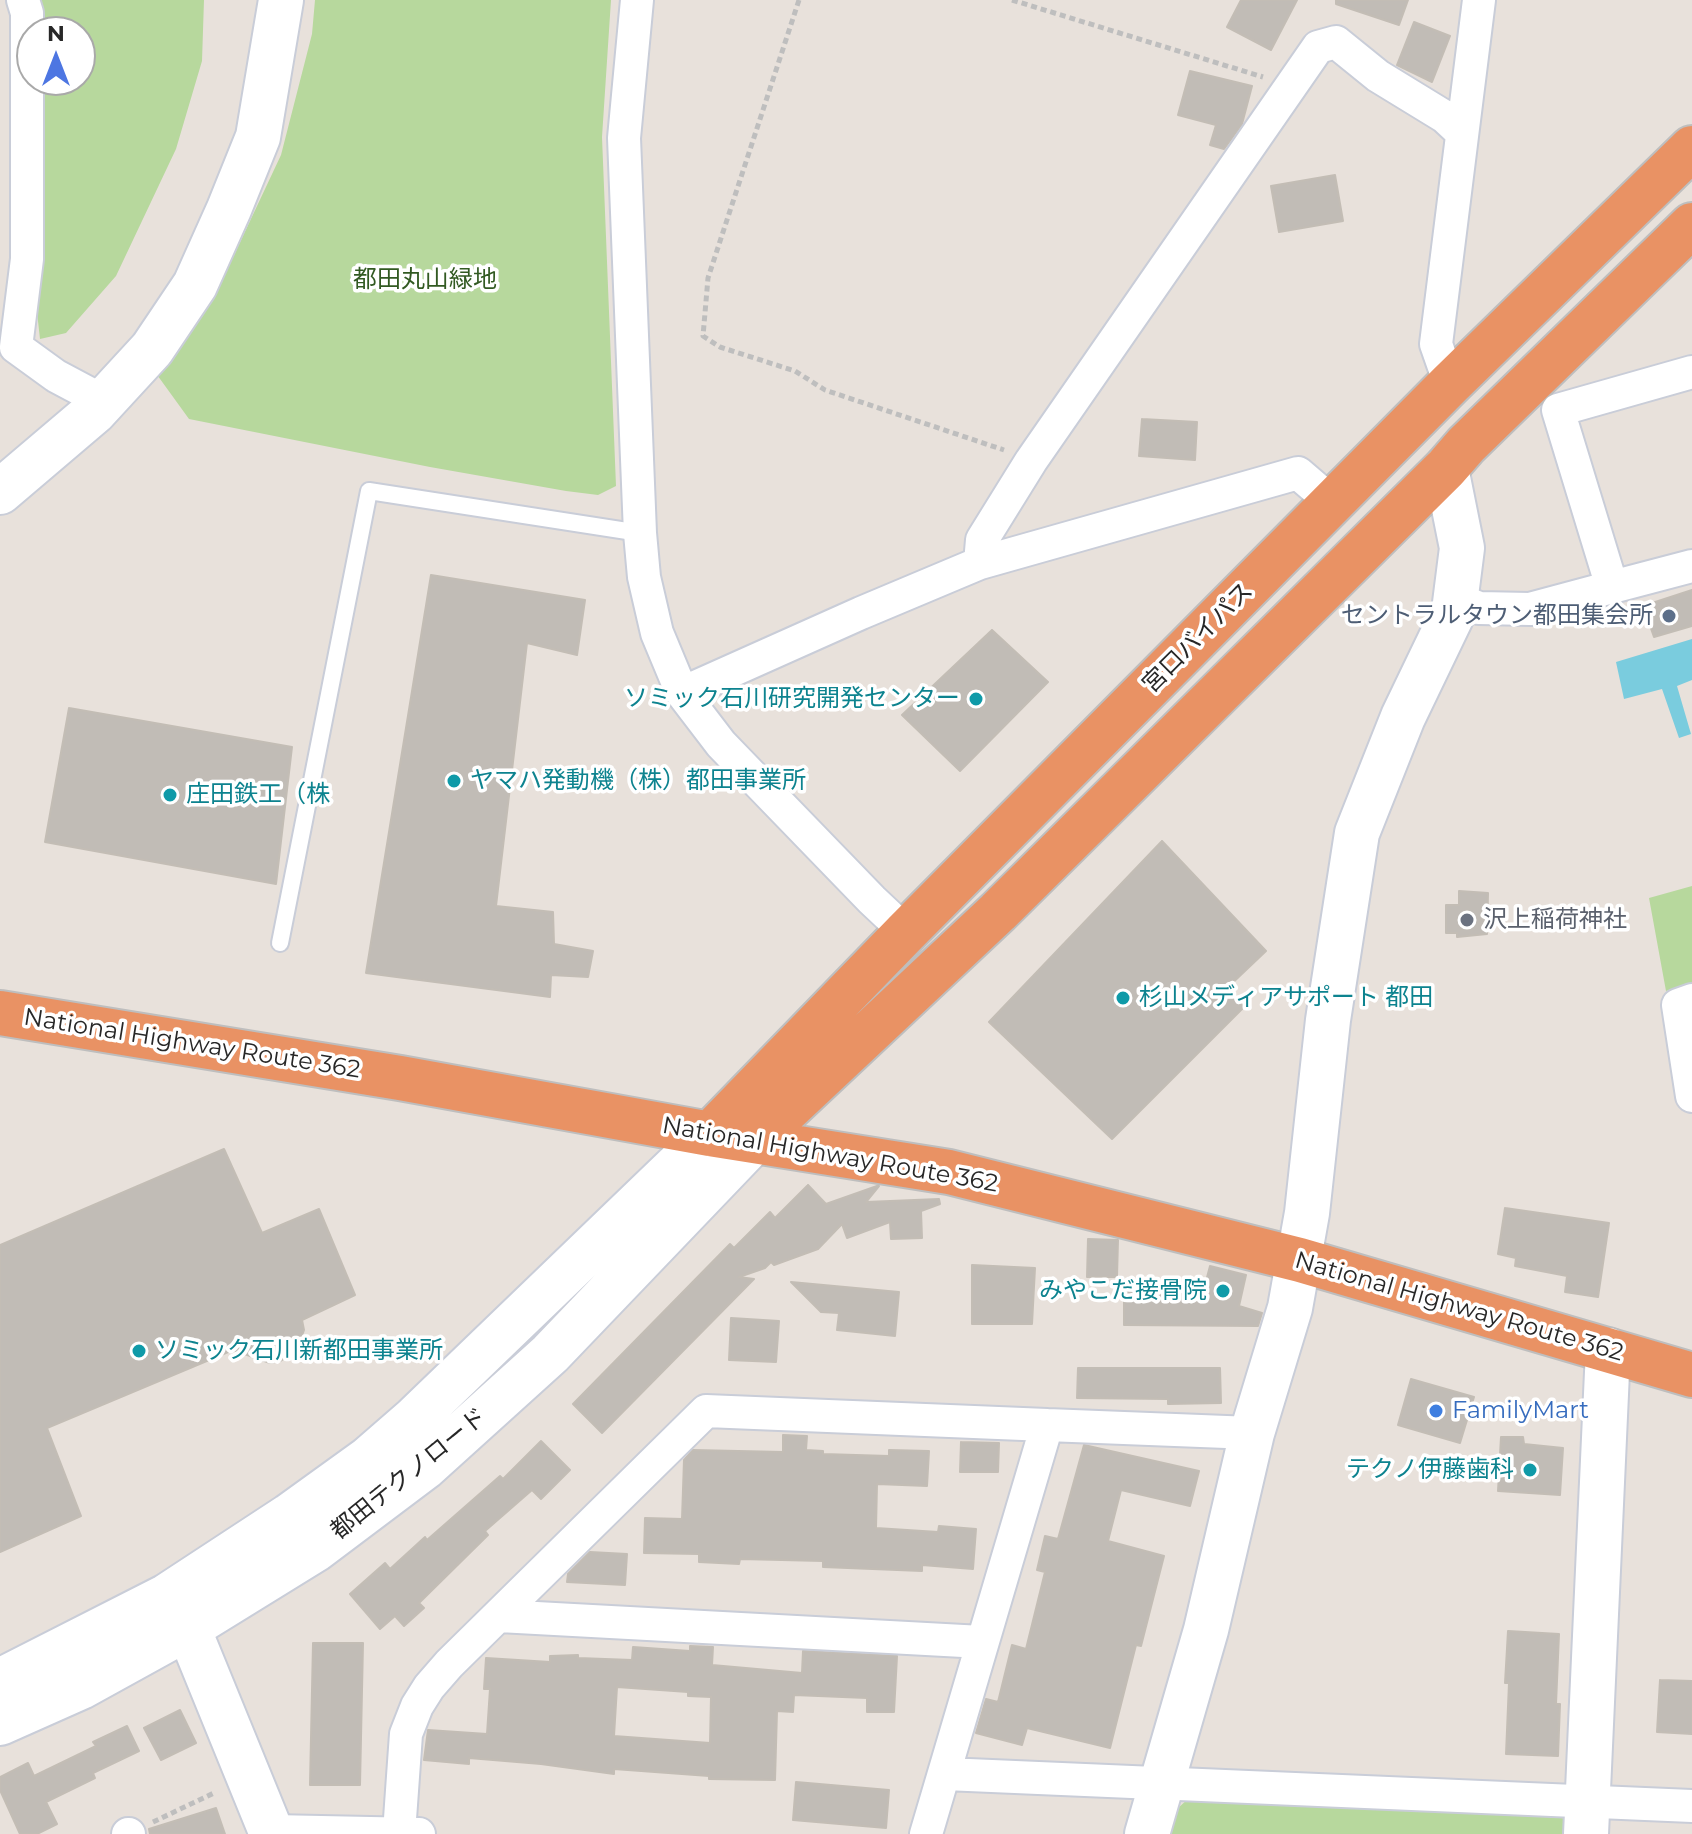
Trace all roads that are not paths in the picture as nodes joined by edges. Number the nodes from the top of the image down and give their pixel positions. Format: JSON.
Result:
{"nodes":[{"id":1,"x":23,"y":0,"type":"edge"},
{"id":2,"x":281,"y":0,"type":"edge"},
{"id":3,"x":637,"y":0,"type":"edge"},
{"id":4,"x":1479,"y":0,"type":"edge"},
{"id":5,"x":1461,"y":132,"type":"junction"},
{"id":6,"x":1692,"y":148,"type":"edge"},
{"id":7,"x":1692,"y":225,"type":"edge"},
{"id":8,"x":1692,"y":372,"type":"edge"},
{"id":9,"x":1450,"y":384,"type":"junction"},
{"id":10,"x":103,"y":401,"type":"junction"},
{"id":11,"x":1446,"y":468,"type":"junction"},
{"id":12,"x":0,"y":492,"type":"edge"},
{"id":13,"x":1333,"y":503,"type":"junction"},
{"id":14,"x":640,"y":533,"type":"junction"},
{"id":15,"x":980,"y":563,"type":"junction"},
{"id":16,"x":1692,"y":566,"type":"edge"},
{"id":17,"x":1612,"y":587,"type":"junction"},
{"id":18,"x":1456,"y":599,"type":"junction"},
{"id":19,"x":682,"y":693,"type":"junction"},
{"id":20,"x":906,"y":932,"type":"junction"},
{"id":21,"x":280,"y":943,"type":"dead end"},
{"id":22,"x":1692,"y":1000,"type":"edge"},
{"id":23,"x":0,"y":1013,"type":"edge"},
{"id":24,"x":1692,"y":1096,"type":"edge"},
{"id":25,"x":710,"y":1134,"type":"junction"},
{"id":26,"x":754,"y":1141,"type":"junction"},
{"id":27,"x":1300,"y":1260,"type":"junction"},
{"id":28,"x":1608,"y":1350,"type":"junction"},
{"id":29,"x":1692,"y":1375,"type":"edge"},
{"id":30,"x":1047,"y":1425,"type":"junction"},
{"id":31,"x":1252,"y":1433,"type":"junction"},
{"id":32,"x":499,"y":1616,"type":"junction"},
{"id":33,"x":188,"y":1628,"type":"junction"},
{"id":34,"x":982,"y":1642,"type":"junction"},
{"id":35,"x":0,"y":1681,"type":"edge"},
{"id":36,"x":0,"y":1723,"type":"edge"},
{"id":37,"x":945,"y":1774,"type":"junction"},
{"id":38,"x":1163,"y":1783,"type":"junction"},
{"id":39,"x":1692,"y":1806,"type":"edge"},
{"id":40,"x":1587,"y":1818,"type":"edge"},
{"id":41,"x":272,"y":1832,"type":"edge"},
{"id":42,"x":409,"y":1833,"type":"edge"},
{"id":43,"x":926,"y":1834,"type":"edge"},
{"id":44,"x":1147,"y":1834,"type":"edge"}],
"edges":[{"from":1,"to":10,"type":"street"},
{"from":2,"to":10,"type":"street"},
{"from":3,"to":14,"type":"street"},
{"from":4,"to":5,"type":"street"},
{"from":5,"to":9,"type":"street"},
{"from":5,"to":15,"type":"street"},
{"from":6,"to":9,"type":"highway","name":"宮口バイパス"},
{"from":7,"to":11,"type":"highway"},
{"from":8,"to":17,"type":"street"},
{"from":9,"to":13,"type":"highway","name":"宮口バイパス"},
{"from":10,"to":12,"type":"street"},
{"from":11,"to":18,"type":"street"},
{"from":11,"to":26,"type":"highway"},
{"from":13,"to":15,"type":"street"},
{"from":13,"to":20,"type":"highway","name":"宮口バイパス"},
{"from":14,"to":19,"type":"street"},
{"from":14,"to":21,"type":"lane"},
{"from":15,"to":19,"type":"street"},
{"from":16,"to":17,"type":"street"},
{"from":17,"to":18,"type":"street"},
{"from":18,"to":27,"type":"street"},
{"from":19,"to":20,"type":"street"},
{"from":20,"to":25,"type":"highway","name":"宮口バイパス"},
{"from":22,"to":24,"type":"street"},
{"from":23,"to":25,"type":"highway","name":"National Highway Route 362"},
{"from":25,"to":26,"type":"highway","name":"National Highway Route 362"},
{"from":25,"to":35,"type":"street","name":"都田テクノロード"},
{"from":26,"to":27,"type":"highway","name":"National Highway Route 362"},
{"from":26,"to":33,"type":"street","name":"都田テクノロード"},
{"from":27,"to":28,"type":"highway","name":"National Highway Route 362"},
{"from":27,"to":31,"type":"street"},
{"from":28,"to":29,"type":"highway","name":"National Highway Route 362"},
{"from":28,"to":40,"type":"street"},
{"from":30,"to":31,"type":"street"},
{"from":30,"to":32,"type":"street"},
{"from":30,"to":34,"type":"street"},
{"from":31,"to":38,"type":"street"},
{"from":32,"to":34,"type":"street"},
{"from":32,"to":42,"type":"street"},
{"from":33,"to":36,"type":"street","name":"都田テクノロード"},
{"from":33,"to":41,"type":"street"},
{"from":34,"to":37,"type":"street"},
{"from":37,"to":38,"type":"street"},
{"from":37,"to":43,"type":"street"},
{"from":38,"to":40,"type":"street"},
{"from":38,"to":44,"type":"street"},
{"from":39,"to":40,"type":"street"},
{"from":41,"to":42,"type":"street"}]}
